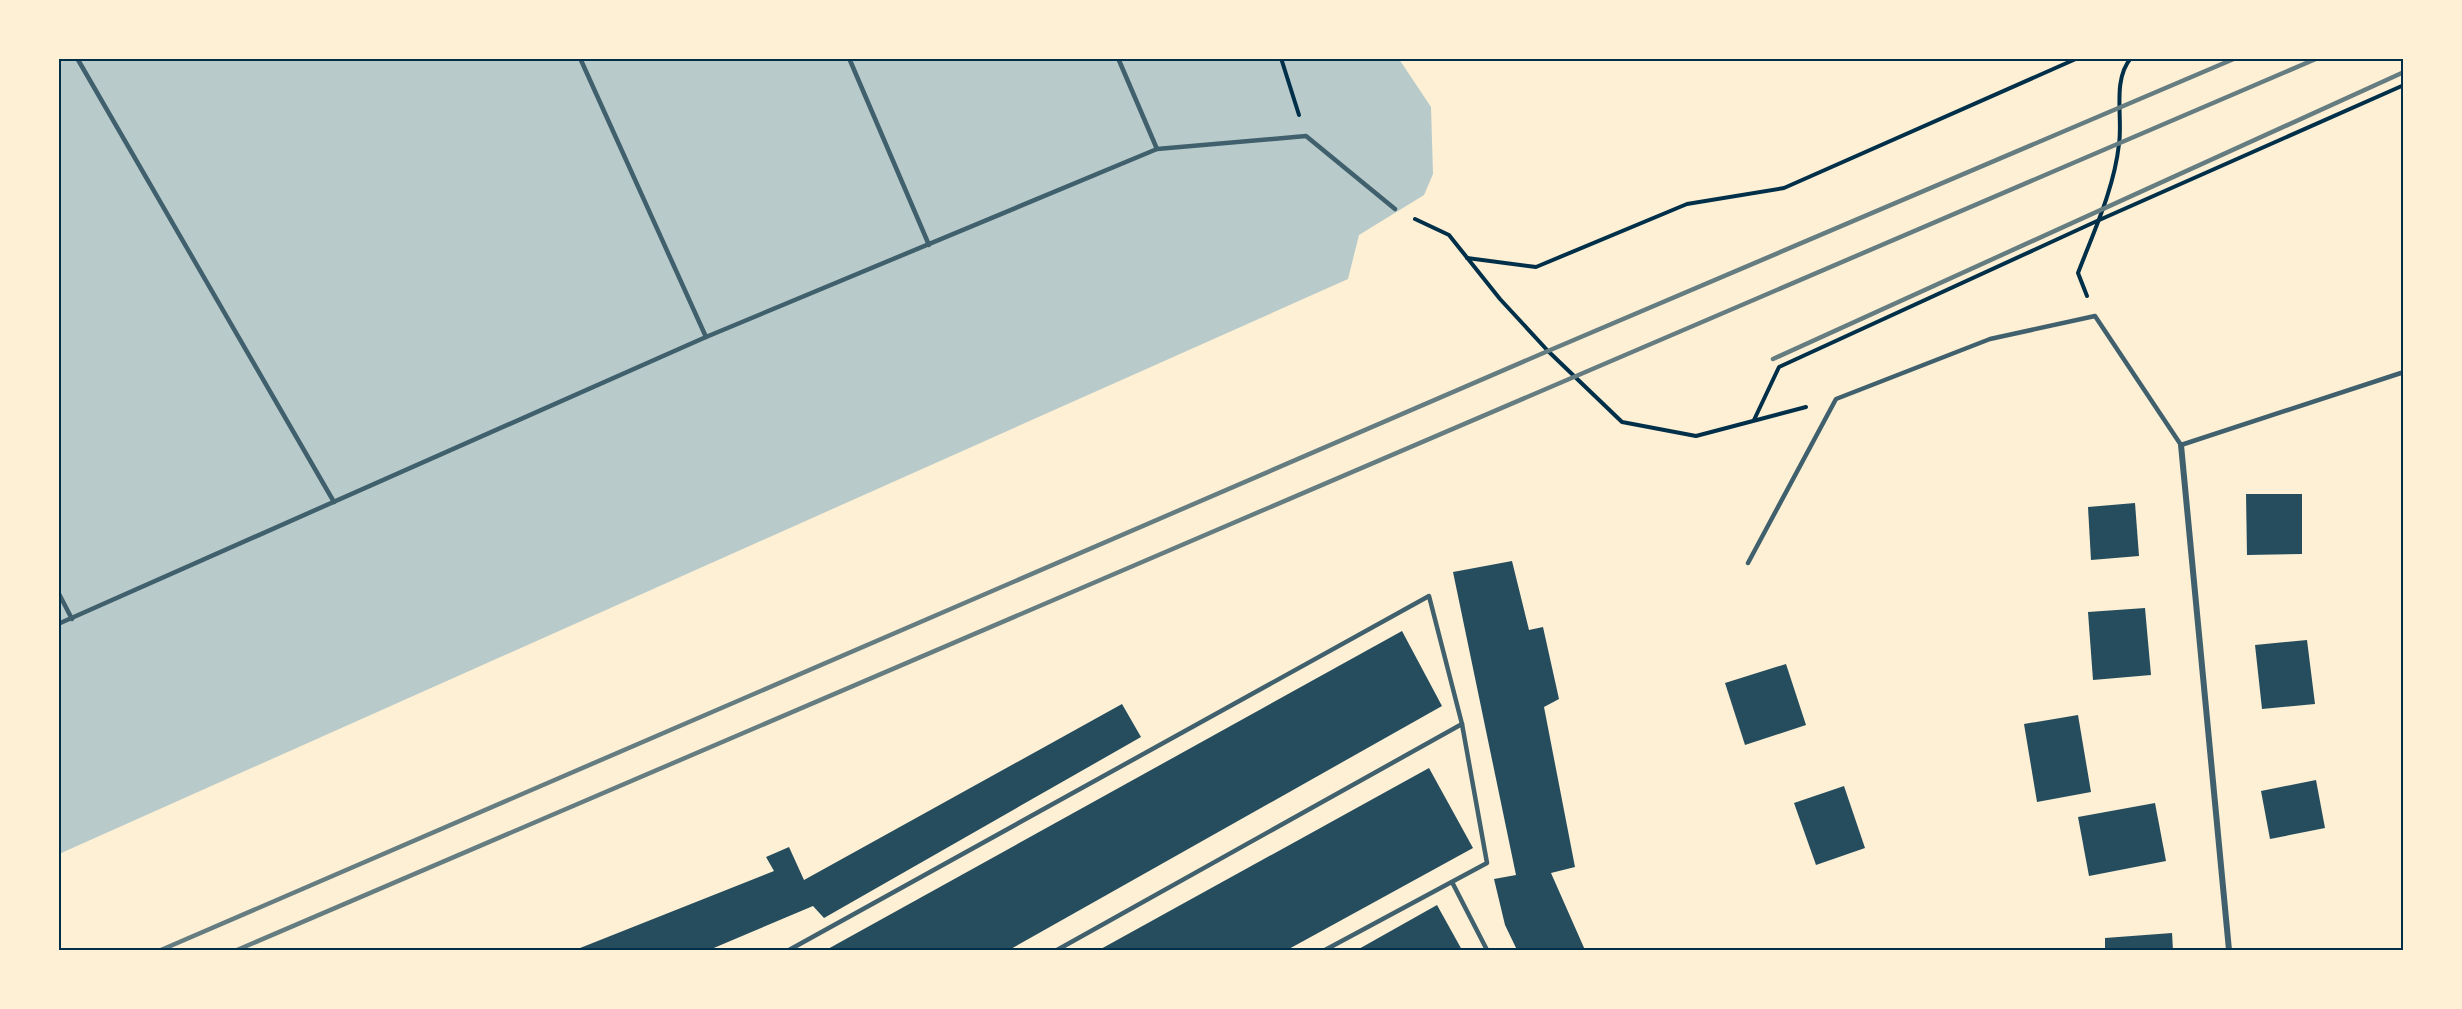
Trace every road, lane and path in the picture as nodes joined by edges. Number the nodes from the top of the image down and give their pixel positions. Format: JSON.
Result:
{"nodes":[{"id":1,"x":77,"y":58,"type":"edge"},
{"id":2,"x":580,"y":58,"type":"edge"},
{"id":3,"x":849,"y":58,"type":"edge"},
{"id":4,"x":1118,"y":58,"type":"edge"},
{"id":5,"x":1281,"y":58,"type":"edge"},
{"id":6,"x":2078,"y":58,"type":"edge"},
{"id":7,"x":2131,"y":58,"type":"edge"},
{"id":8,"x":2403,"y":85,"type":"edge"},
{"id":9,"x":1306,"y":136,"type":"junction"},
{"id":10,"x":1157,"y":149,"type":"junction"},
{"id":11,"x":1395,"y":209,"type":"joint"},
{"id":12,"x":2097,"y":221,"type":"junction"},
{"id":13,"x":929,"y":244,"type":"junction"},
{"id":14,"x":1467,"y":258,"type":"junction"},
{"id":15,"x":2095,"y":316,"type":"junction"},
{"id":16,"x":706,"y":337,"type":"junction"},
{"id":17,"x":2403,"y":372,"type":"edge"},
{"id":18,"x":1836,"y":399,"type":"junction"},
{"id":19,"x":1755,"y":420,"type":"junction"},
{"id":20,"x":2181,"y":445,"type":"junction"},
{"id":21,"x":334,"y":502,"type":"junction"},
{"id":22,"x":1748,"y":563,"type":"dead end"},
{"id":23,"x":58,"y":592,"type":"edge"},
{"id":24,"x":72,"y":619,"type":"junction"},
{"id":25,"x":58,"y":624,"type":"edge"},
{"id":26,"x":1462,"y":724,"type":"junction"},
{"id":27,"x":1452,"y":882,"type":"junction"},
{"id":28,"x":789,"y":951,"type":"edge"},
{"id":29,"x":1057,"y":951,"type":"edge"},
{"id":30,"x":1325,"y":951,"type":"edge"},
{"id":31,"x":1487,"y":951,"type":"edge"},
{"id":32,"x":2229,"y":951,"type":"edge"}],
"edges":[{"from":1,"to":21,"type":"lane"},
{"from":2,"to":16,"type":"lane"},
{"from":3,"to":13,"type":"lane"},
{"from":4,"to":10,"type":"lane"},
{"from":5,"to":9,"type":"path"},
{"from":6,"to":14,"type":"path"},
{"from":7,"to":12,"type":"path"},
{"from":8,"to":12,"type":"path"},
{"from":9,"to":10,"type":"lane"},
{"from":9,"to":11,"type":"lane"},
{"from":10,"to":13,"type":"lane"},
{"from":11,"to":14,"type":"path"},
{"from":12,"to":15,"type":"path"},
{"from":12,"to":19,"type":"path"},
{"from":13,"to":16,"type":"lane"},
{"from":14,"to":19,"type":"path"},
{"from":15,"to":18,"type":"lane"},
{"from":15,"to":20,"type":"lane"},
{"from":16,"to":21,"type":"lane"},
{"from":17,"to":20,"type":"lane"},
{"from":18,"to":19,"type":"path"},
{"from":18,"to":22,"type":"lane"},
{"from":20,"to":32,"type":"street"},
{"from":21,"to":24,"type":"lane"},
{"from":23,"to":24,"type":"lane"},
{"from":24,"to":25,"type":"lane"},
{"from":26,"to":27,"type":"lane"},
{"from":26,"to":28,"type":"lane"},
{"from":26,"to":29,"type":"lane"},
{"from":27,"to":30,"type":"lane"},
{"from":27,"to":31,"type":"lane"}]}
